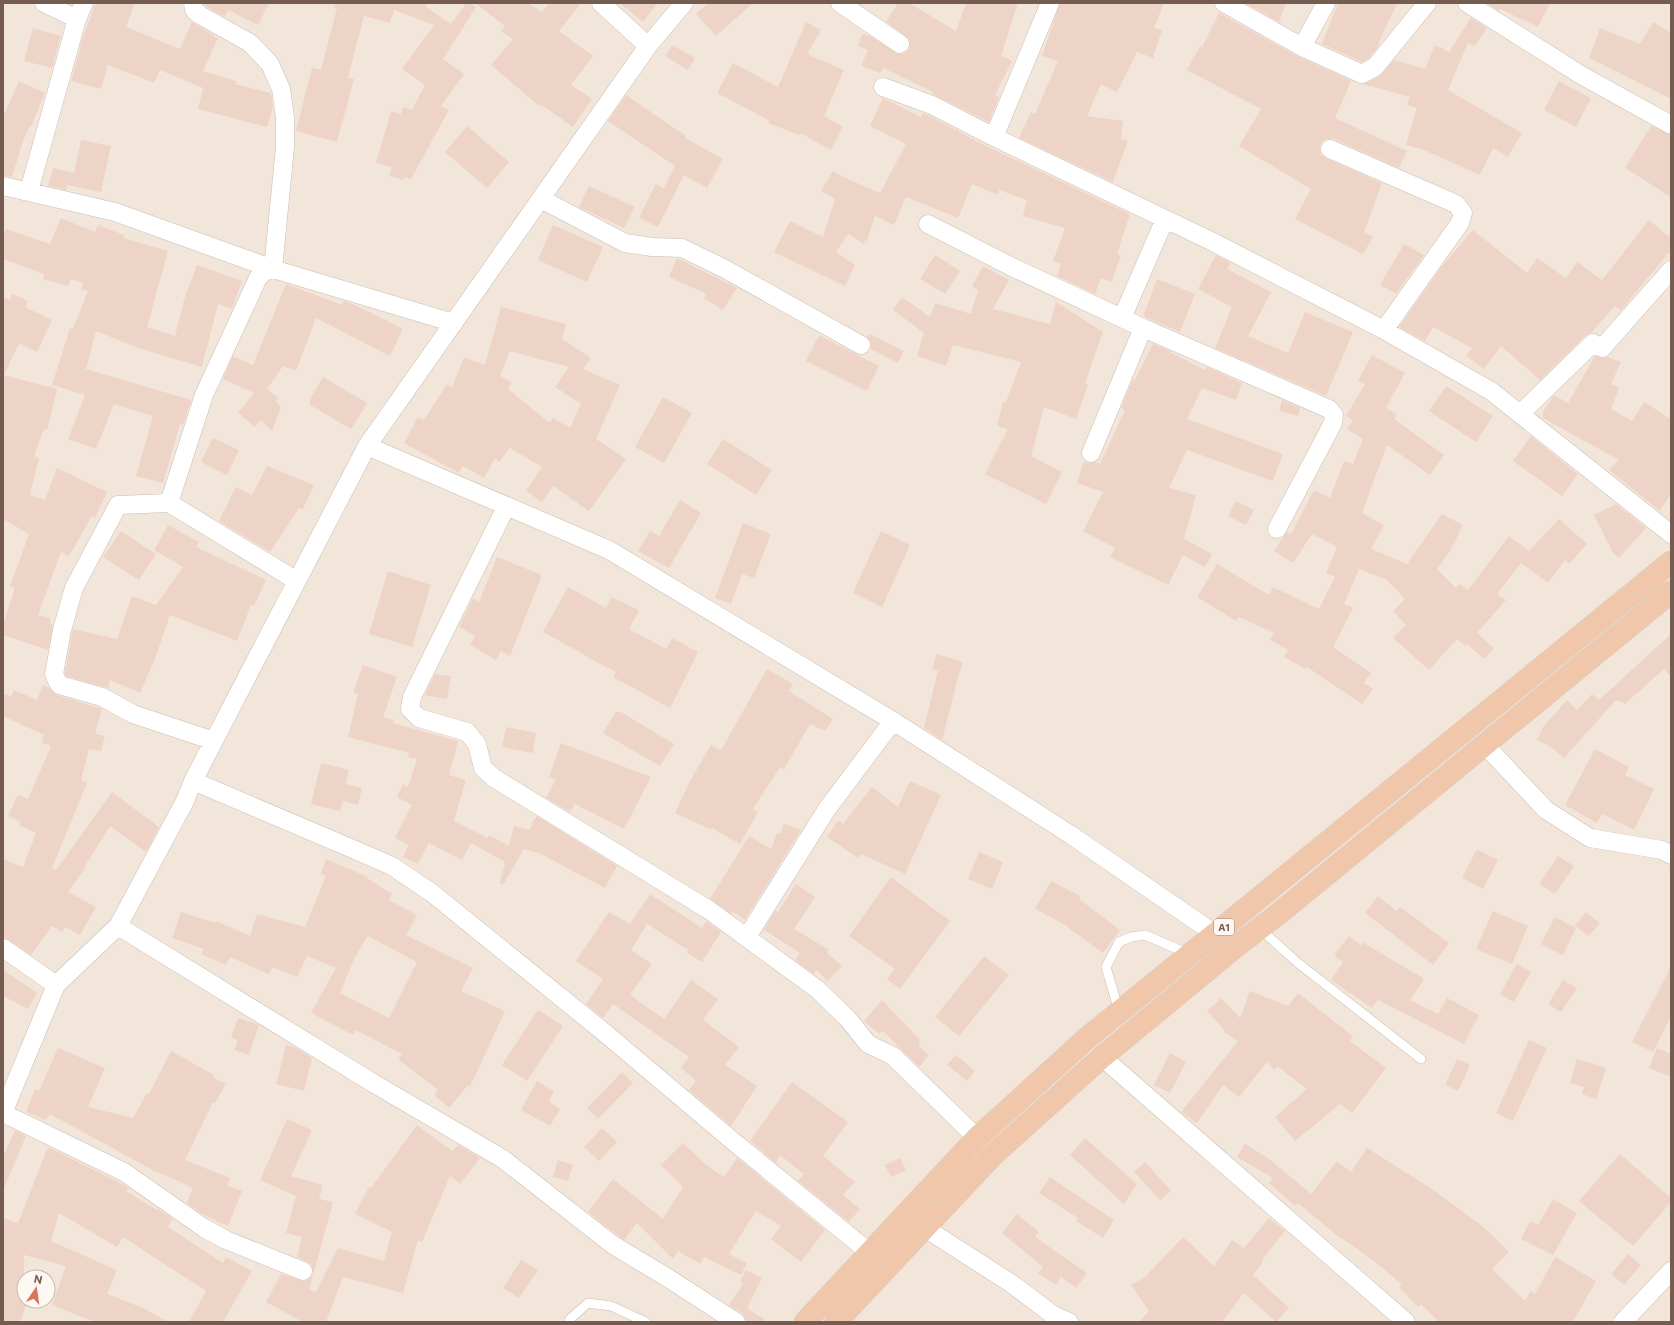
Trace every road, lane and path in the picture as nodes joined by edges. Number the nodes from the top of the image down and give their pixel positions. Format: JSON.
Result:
{"nodes":[{"id":1,"x":44,"y":3,"type":"edge"},
{"id":2,"x":84,"y":3,"type":"edge"},
{"id":3,"x":193,"y":3,"type":"edge"},
{"id":4,"x":601,"y":3,"type":"edge"},
{"id":5,"x":684,"y":3,"type":"edge"},
{"id":6,"x":840,"y":3,"type":"edge"},
{"id":7,"x":1050,"y":3,"type":"edge"},
{"id":8,"x":1224,"y":3,"type":"edge"},
{"id":9,"x":1326,"y":3,"type":"edge"},
{"id":10,"x":1427,"y":3,"type":"edge"},
{"id":11,"x":1467,"y":3,"type":"edge"},
{"id":12,"x":77,"y":19,"type":"junction"},
{"id":13,"x":900,"y":44,"type":"dead end"},
{"id":14,"x":648,"y":46,"type":"junction"},
{"id":15,"x":1302,"y":47,"type":"junction"},
{"id":16,"x":883,"y":87,"type":"dead end"},
{"id":17,"x":1671,"y":125,"type":"edge"},
{"id":18,"x":994,"y":137,"type":"junction"},
{"id":19,"x":1330,"y":149,"type":"dead end"},
{"id":20,"x":3,"y":186,"type":"edge"},
{"id":21,"x":29,"y":191,"type":"junction"},
{"id":22,"x":541,"y":199,"type":"junction"},
{"id":23,"x":1165,"y":219,"type":"junction"},
{"id":24,"x":928,"y":224,"type":"dead end"},
{"id":25,"x":273,"y":269,"type":"junction"},
{"id":26,"x":1671,"y":270,"type":"edge"},
{"id":27,"x":1122,"y":318,"type":"junction"},
{"id":28,"x":454,"y":323,"type":"junction"},
{"id":29,"x":1143,"y":328,"type":"junction"},
{"id":30,"x":1384,"y":330,"type":"junction"},
{"id":31,"x":861,"y":345,"type":"dead end"},
{"id":32,"x":1521,"y":413,"type":"junction"},
{"id":33,"x":367,"y":446,"type":"junction"},
{"id":34,"x":1091,"y":453,"type":"dead end"},
{"id":35,"x":168,"y":503,"type":"junction"},
{"id":36,"x":506,"y":506,"type":"junction"},
{"id":37,"x":1277,"y":529,"type":"dead end"},
{"id":38,"x":1671,"y":534,"type":"edge"},
{"id":39,"x":1671,"y":562,"type":"edge"},
{"id":40,"x":297,"y":580,"type":"junction"},
{"id":41,"x":1671,"y":592,"type":"edge"},
{"id":42,"x":892,"y":721,"type":"junction"},
{"id":43,"x":214,"y":741,"type":"junction"},
{"id":44,"x":1484,"y":744,"type":"junction"},
{"id":45,"x":193,"y":782,"type":"junction"},
{"id":46,"x":1671,"y":855,"type":"edge"},
{"id":47,"x":118,"y":926,"type":"junction"},
{"id":48,"x":1260,"y":928,"type":"junction"},
{"id":49,"x":1215,"y":934,"type":"junction"},
{"id":50,"x":747,"y":937,"type":"junction"},
{"id":51,"x":3,"y":948,"type":"edge"},
{"id":52,"x":1190,"y":955,"type":"junction"},
{"id":53,"x":56,"y":985,"type":"junction"},
{"id":54,"x":1119,"y":1012,"type":"junction"},
{"id":55,"x":1102,"y":1057,"type":"junction"},
{"id":56,"x":1421,"y":1059,"type":"dead end"},
{"id":57,"x":3,"y":1113,"type":"edge"},
{"id":58,"x":977,"y":1138,"type":"junction"},
{"id":59,"x":925,"y":1228,"type":"junction"},
{"id":60,"x":869,"y":1252,"type":"junction"},
{"id":61,"x":303,"y":1271,"type":"dead end"},
{"id":62,"x":1671,"y":1271,"type":"edge"},
{"id":63,"x":569,"y":1322,"type":"edge"},
{"id":64,"x":646,"y":1322,"type":"edge"},
{"id":65,"x":736,"y":1322,"type":"edge"},
{"id":66,"x":806,"y":1322,"type":"edge"},
{"id":67,"x":836,"y":1322,"type":"edge"},
{"id":68,"x":1069,"y":1322,"type":"edge"},
{"id":69,"x":1406,"y":1322,"type":"edge"},
{"id":70,"x":1623,"y":1322,"type":"edge"}],
"edges":[{"from":1,"to":12,"type":"street"},
{"from":2,"to":12,"type":"street"},
{"from":3,"to":25,"type":"street"},
{"from":4,"to":14,"type":"street"},
{"from":5,"to":14,"type":"street"},
{"from":6,"to":13,"type":"street"},
{"from":7,"to":18,"type":"street"},
{"from":8,"to":15,"type":"street"},
{"from":9,"to":15,"type":"street"},
{"from":10,"to":15,"type":"street"},
{"from":11,"to":17,"type":"street"},
{"from":12,"to":21,"type":"street"},
{"from":14,"to":22,"type":"street"},
{"from":16,"to":18,"type":"street"},
{"from":18,"to":23,"type":"street"},
{"from":19,"to":30,"type":"street"},
{"from":20,"to":21,"type":"street"},
{"from":21,"to":25,"type":"street"},
{"from":22,"to":28,"type":"street"},
{"from":22,"to":31,"type":"street"},
{"from":23,"to":27,"type":"street"},
{"from":23,"to":30,"type":"street"},
{"from":24,"to":27,"type":"street"},
{"from":25,"to":28,"type":"street"},
{"from":25,"to":35,"type":"street"},
{"from":26,"to":32,"type":"street"},
{"from":27,"to":29,"type":"street"},
{"from":28,"to":33,"type":"street"},
{"from":29,"to":34,"type":"street"},
{"from":29,"to":37,"type":"street"},
{"from":30,"to":32,"type":"street"},
{"from":32,"to":38,"type":"street"},
{"from":33,"to":36,"type":"street"},
{"from":33,"to":40,"type":"street"},
{"from":35,"to":40,"type":"street"},
{"from":35,"to":43,"type":"street"},
{"from":36,"to":42,"type":"street"},
{"from":36,"to":50,"type":"street"},
{"from":39,"to":49,"type":"highway","number":"A1"},
{"from":40,"to":43,"type":"street"},
{"from":41,"to":44,"type":"highway","number":"A1"},
{"from":42,"to":49,"type":"street"},
{"from":42,"to":50,"type":"street"},
{"from":43,"to":45,"type":"street"},
{"from":44,"to":46,"type":"street"},
{"from":44,"to":48,"type":"highway","number":"A1"},
{"from":45,"to":47,"type":"street"},
{"from":45,"to":60,"type":"street"},
{"from":47,"to":53,"type":"street"},
{"from":47,"to":65,"type":"street"},
{"from":48,"to":55,"type":"highway","number":"A1"},
{"from":48,"to":56,"type":"lane"},
{"from":49,"to":52,"type":"highway","number":"A1"},
{"from":50,"to":58,"type":"street"},
{"from":51,"to":53,"type":"street"},
{"from":52,"to":54,"type":"highway","number":"A1"},
{"from":52,"to":54,"type":"lane"},
{"from":53,"to":57,"type":"street"},
{"from":54,"to":58,"type":"highway","number":"A1"},
{"from":55,"to":59,"type":"highway","number":"A1"},
{"from":55,"to":69,"type":"street"},
{"from":57,"to":61,"type":"street"},
{"from":58,"to":60,"type":"highway","number":"A1"},
{"from":59,"to":67,"type":"highway","number":"A1"},
{"from":59,"to":68,"type":"street"},
{"from":60,"to":66,"type":"highway","number":"A1"},
{"from":62,"to":70,"type":"street"},
{"from":63,"to":64,"type":"lane"}]}
